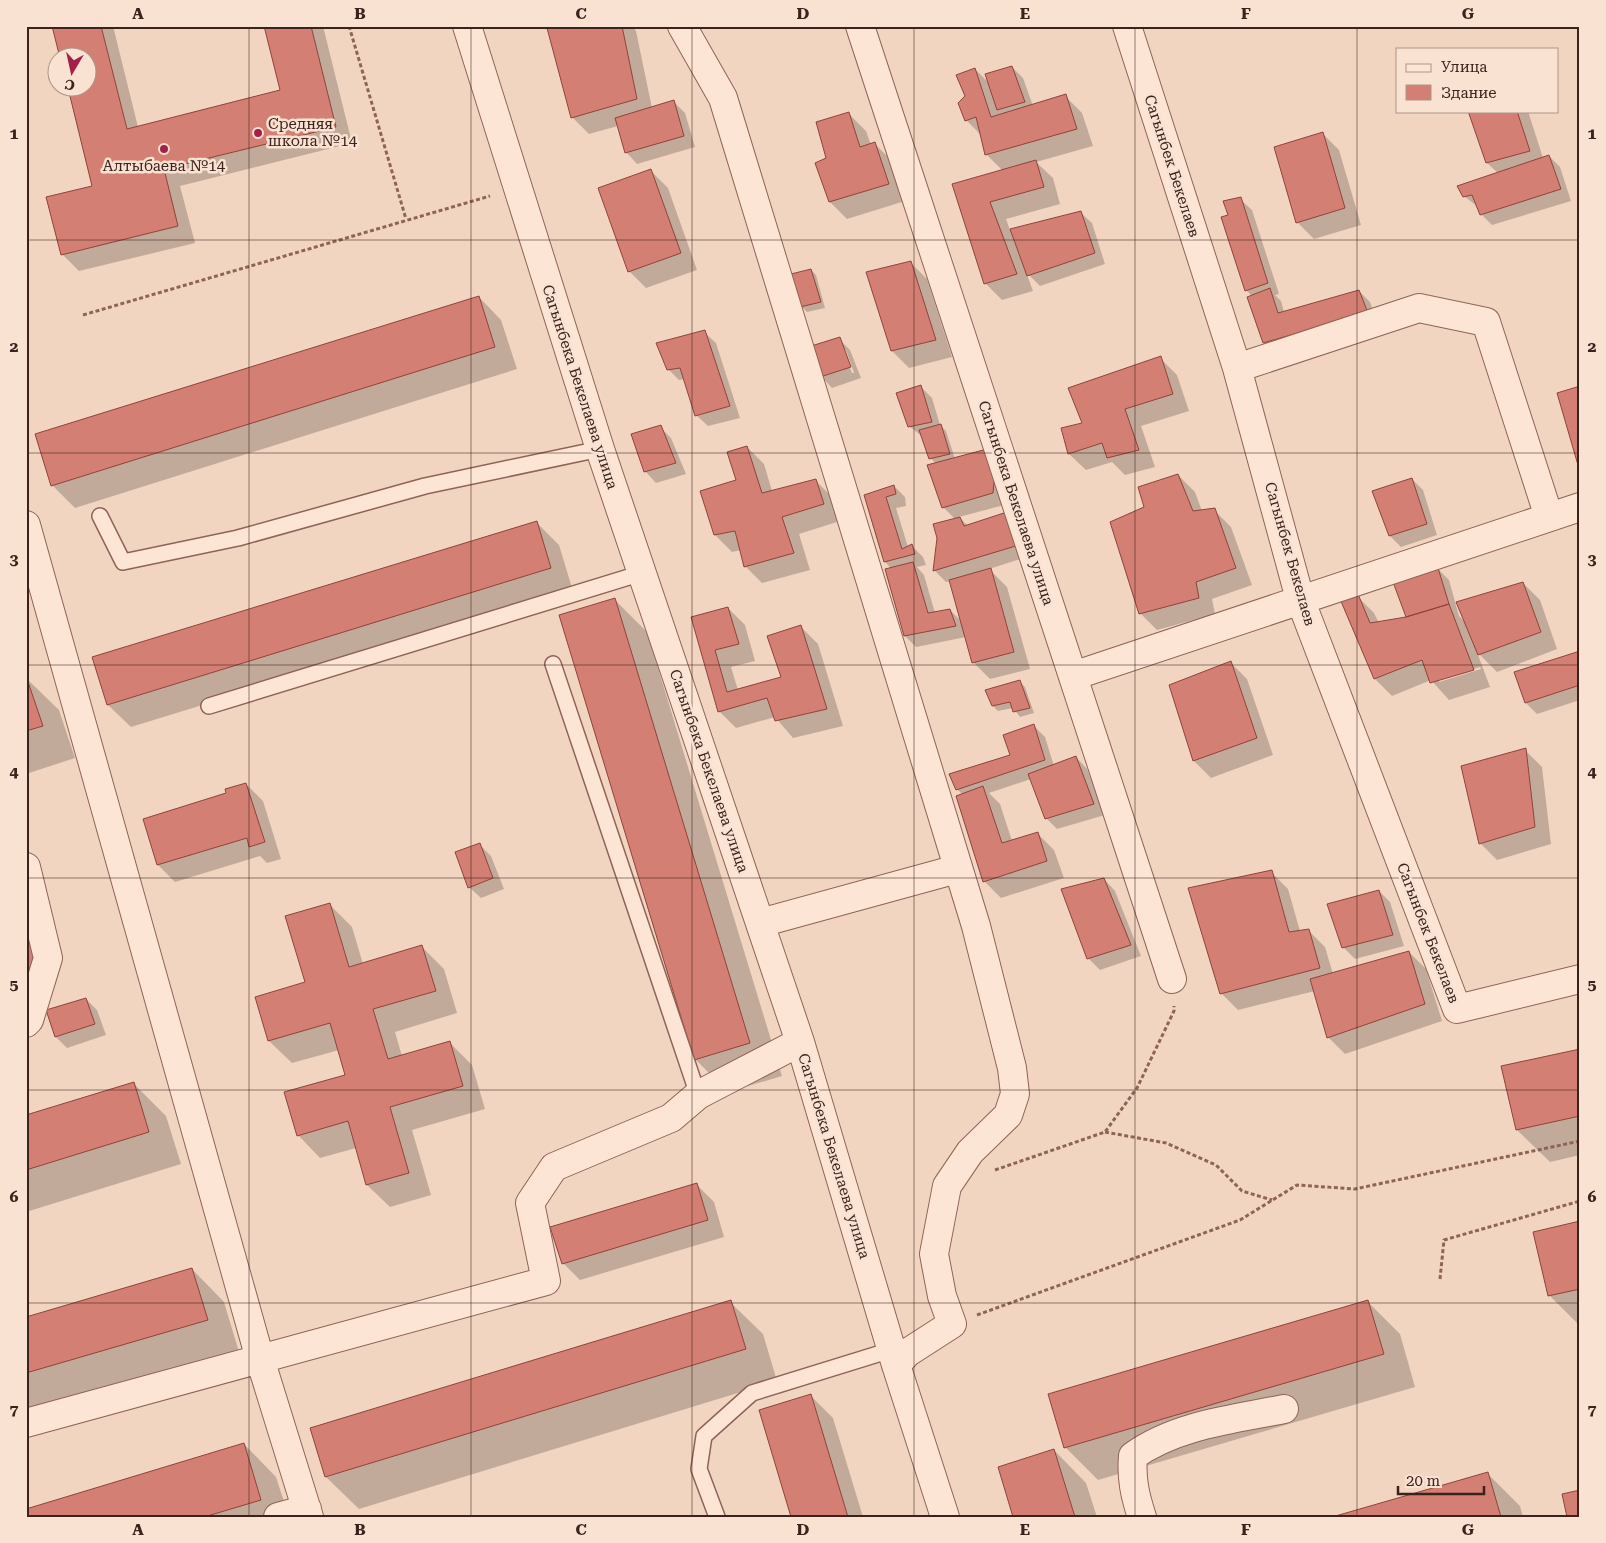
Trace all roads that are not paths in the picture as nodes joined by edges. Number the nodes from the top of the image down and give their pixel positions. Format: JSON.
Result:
{"nodes":[{"id":1,"x":467,"y":26,"type":"edge"},
{"id":2,"x":682,"y":26,"type":"edge"},
{"id":3,"x":860,"y":26,"type":"edge"},
{"id":4,"x":1127,"y":26,"type":"edge"},
{"id":5,"x":1237,"y":368,"type":"junction"},
{"id":6,"x":600,"y":449,"type":"junction"},
{"id":7,"x":1580,"y":507,"type":"edge"},
{"id":8,"x":100,"y":516,"type":"dead end"},
{"id":9,"x":1549,"y":517,"type":"junction"},
{"id":10,"x":26,"y":525,"type":"edge"},
{"id":11,"x":642,"y":572,"type":"junction"},
{"id":12,"x":1300,"y":599,"type":"junction"},
{"id":13,"x":553,"y":664,"type":"dead end"},
{"id":14,"x":1073,"y":676,"type":"junction"},
{"id":15,"x":209,"y":706,"type":"dead end"},
{"id":16,"x":26,"y":867,"type":"edge"},
{"id":17,"x":957,"y":869,"type":"junction"},
{"id":18,"x":760,"y":923,"type":"junction"},
{"id":19,"x":1172,"y":979,"type":"road end"},
{"id":20,"x":1580,"y":979,"type":"edge"},
{"id":21,"x":26,"y":1023,"type":"edge"},
{"id":22,"x":800,"y":1042,"type":"junction"},
{"id":23,"x":698,"y":1095,"type":"junction"},
{"id":24,"x":894,"y":1357,"type":"junction"},
{"id":25,"x":260,"y":1359,"type":"junction"},
{"id":26,"x":1284,"y":1409,"type":"dead end"},
{"id":27,"x":26,"y":1424,"type":"edge"},
{"id":28,"x":308,"y":1513,"type":"edge"},
{"id":29,"x":278,"y":1517,"type":"edge"},
{"id":30,"x":716,"y":1517,"type":"edge"},
{"id":31,"x":945,"y":1517,"type":"edge"},
{"id":32,"x":1142,"y":1517,"type":"edge"}],
"edges":[{"from":1,"to":6,"type":"street","name":"Сагынбека Бекелаева улица"},
{"from":2,"to":17,"type":"street"},
{"from":3,"to":14,"type":"street","name":"Сагынбека Бекелаева улица"},
{"from":4,"to":5,"type":"street","name":"Сагынбек Бекелаев"},
{"from":5,"to":9,"type":"street"},
{"from":5,"to":12,"type":"street","name":"Сагынбек Бекелаев"},
{"from":6,"to":8,"type":"lane"},
{"from":6,"to":11,"type":"street","name":"Сагынбека Бекелаева улица"},
{"from":7,"to":9,"type":"street"},
{"from":9,"to":12,"type":"street"},
{"from":10,"to":25,"type":"street"},
{"from":11,"to":15,"type":"lane"},
{"from":11,"to":18,"type":"street","name":"Сагынбека Бекелаева улица"},
{"from":12,"to":14,"type":"street"},
{"from":12,"to":20,"type":"street","name":"Сагынбек Бекелаев"},
{"from":13,"to":23,"type":"lane"},
{"from":14,"to":19,"type":"street","name":"Сагынбека Бекелаева улица"},
{"from":16,"to":21,"type":"street"},
{"from":17,"to":18,"type":"street"},
{"from":17,"to":24,"type":"street"},
{"from":18,"to":22,"type":"street","name":"Сагынбека Бекелаева улица"},
{"from":22,"to":23,"type":"street"},
{"from":22,"to":24,"type":"street","name":"Сагынбека Бекелаева улица"},
{"from":23,"to":25,"type":"street"},
{"from":24,"to":30,"type":"lane"},
{"from":24,"to":31,"type":"street","name":"Сагынбека Бекелаева улица"},
{"from":25,"to":27,"type":"street"},
{"from":25,"to":28,"type":"street"},
{"from":26,"to":32,"type":"street"},
{"from":28,"to":29,"type":"street"}]}
